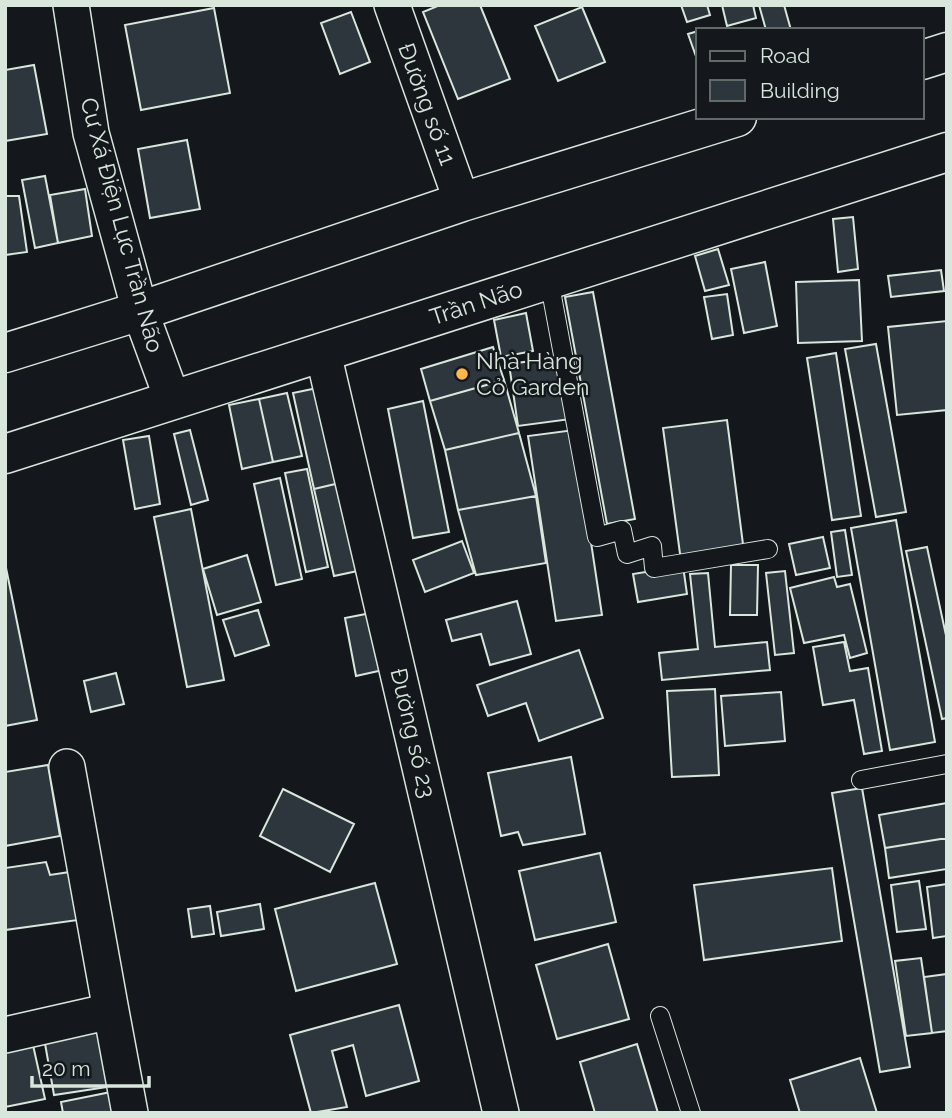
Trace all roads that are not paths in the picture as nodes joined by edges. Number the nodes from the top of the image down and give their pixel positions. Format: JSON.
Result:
{"nodes":[{"id":1,"x":71,"y":5,"type":"edge"},
{"id":2,"x":393,"y":5,"type":"edge"},
{"id":3,"x":947,"y":52,"type":"edge"},
{"id":4,"x":924,"y":59,"type":"edge"},
{"id":5,"x":731,"y":119,"type":"edge"},
{"id":6,"x":947,"y":152,"type":"edge"},
{"id":7,"x":462,"y":202,"type":"junction"},
{"id":8,"x":549,"y":280,"type":"junction"},
{"id":9,"x":140,"y":311,"type":"junction"},
{"id":10,"x":5,"y":353,"type":"edge"},
{"id":11,"x":323,"y":353,"type":"junction"},
{"id":12,"x":173,"y":401,"type":"junction"},
{"id":13,"x":5,"y":454,"type":"edge"},
{"id":14,"x":768,"y":549,"type":"dead end"},
{"id":15,"x":947,"y":764,"type":"edge"},
{"id":16,"x":67,"y":767,"type":"dead end"},
{"id":17,"x":861,"y":780,"type":"dead end"},
{"id":18,"x":111,"y":1011,"type":"junction"},
{"id":19,"x":660,"y":1016,"type":"dead end"},
{"id":20,"x":5,"y":1035,"type":"edge"},
{"id":21,"x":130,"y":1113,"type":"edge"},
{"id":22,"x":501,"y":1113,"type":"edge"},
{"id":23,"x":691,"y":1113,"type":"edge"}],
"edges":[{"from":1,"to":9,"type":"street","name":"Cư Xá Điện Lực Trần Não"},
{"from":2,"to":7,"type":"street","name":"Đường số 11"},
{"from":3,"to":4,"type":"main road"},
{"from":5,"to":7,"type":"main road"},
{"from":6,"to":8,"type":"main road","name":"Trần Não"},
{"from":7,"to":9,"type":"main road"},
{"from":8,"to":11,"type":"main road","name":"Trần Não"},
{"from":8,"to":14,"type":"lane"},
{"from":9,"to":10,"type":"main road"},
{"from":9,"to":12,"type":"street","name":"Cư Xá Điện Lực Trần Não"},
{"from":11,"to":12,"type":"main road","name":"Trần Não"},
{"from":11,"to":22,"type":"street","name":"Đường số 23"},
{"from":12,"to":13,"type":"main road","name":"Trần Não"},
{"from":15,"to":17,"type":"lane"},
{"from":16,"to":18,"type":"street"},
{"from":18,"to":20,"type":"street"},
{"from":18,"to":21,"type":"street"},
{"from":19,"to":23,"type":"lane"}]}
